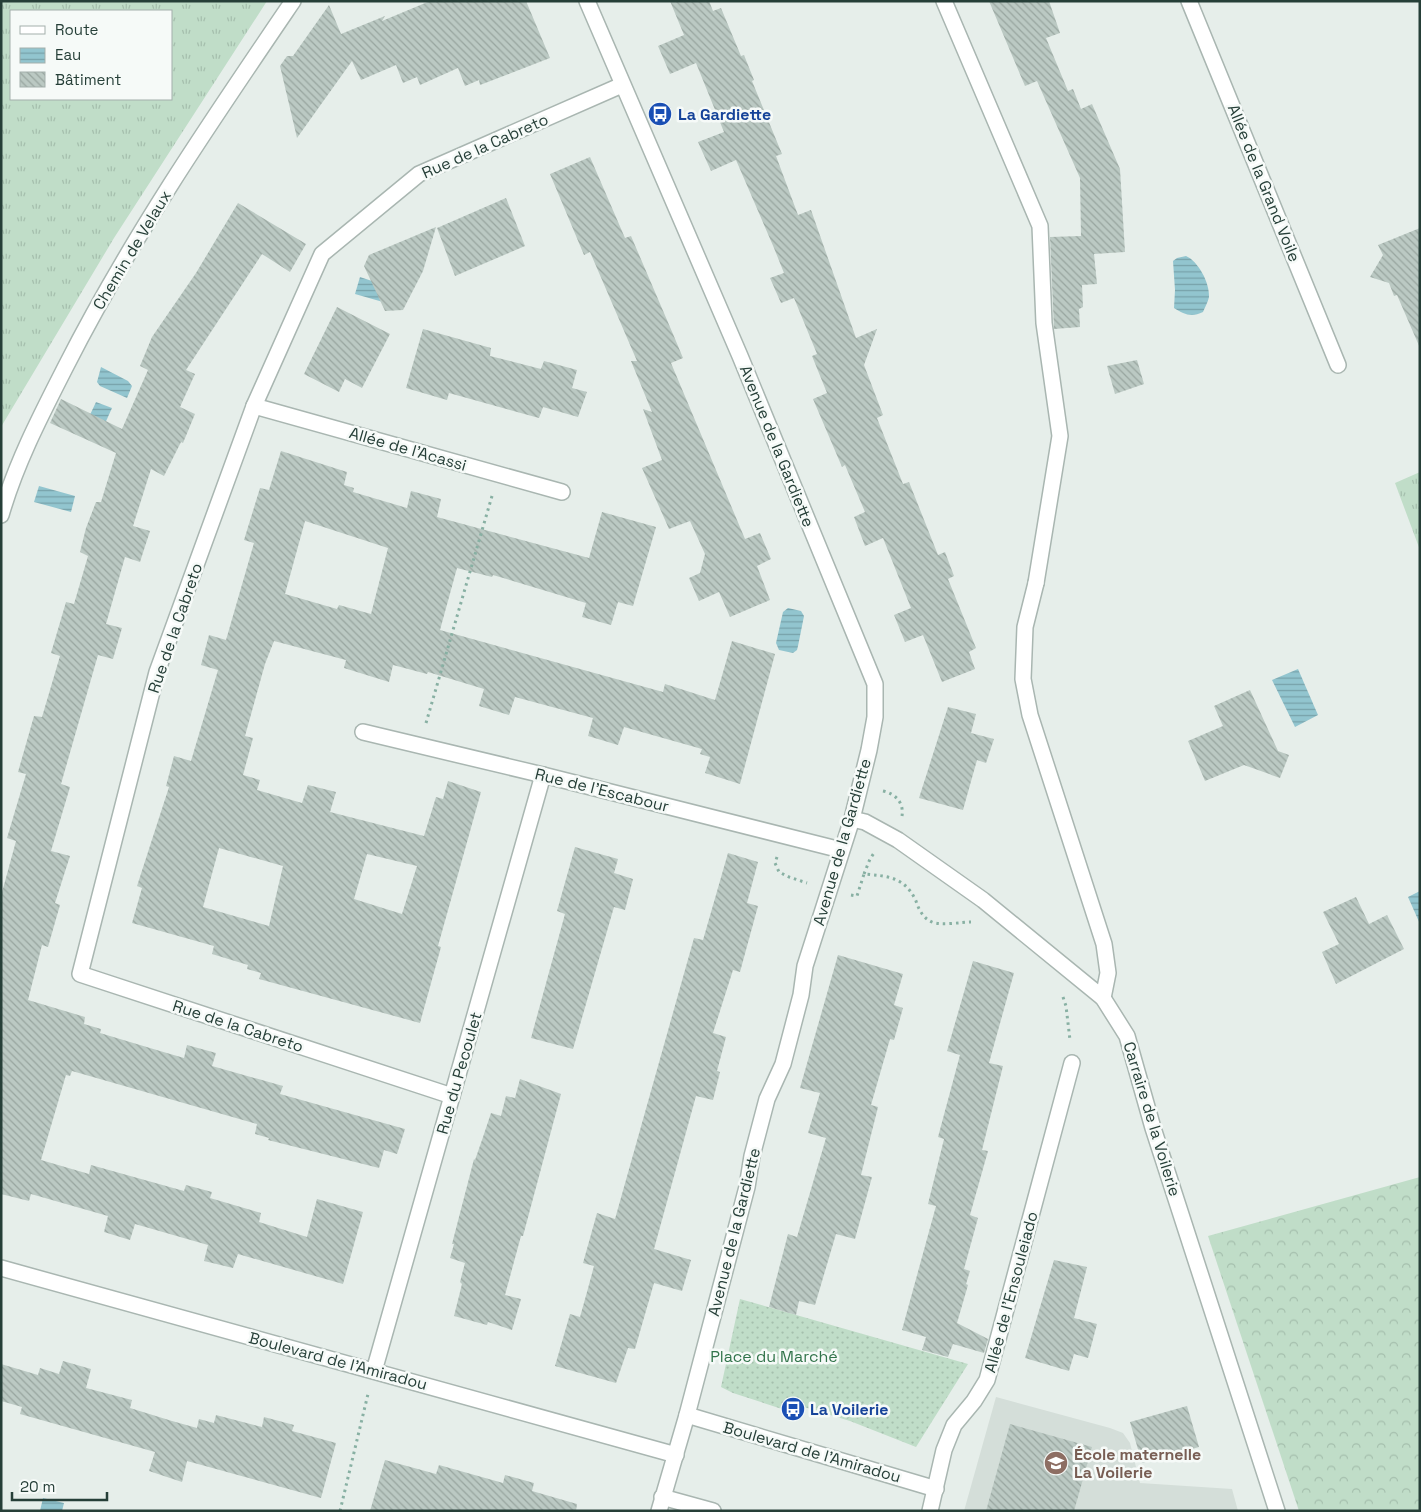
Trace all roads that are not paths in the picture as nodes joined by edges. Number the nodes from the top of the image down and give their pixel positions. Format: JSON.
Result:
{"nodes":[{"id":1,"x":293,"y":1,"type":"edge"},
{"id":2,"x":587,"y":1,"type":"edge"},
{"id":3,"x":944,"y":1,"type":"edge"},
{"id":4,"x":1189,"y":1,"type":"edge"},
{"id":5,"x":622,"y":86,"type":"junction"},
{"id":6,"x":1338,"y":365,"type":"dead end"},
{"id":7,"x":254,"y":406,"type":"junction"},
{"id":8,"x":562,"y":492,"type":"dead end"},
{"id":9,"x":1,"y":515,"type":"edge"},
{"id":10,"x":363,"y":732,"type":"dead end"},
{"id":11,"x":543,"y":775,"type":"junction"},
{"id":12,"x":852,"y":819,"type":"junction"},
{"id":13,"x":841,"y":850,"type":"junction"},
{"id":14,"x":1103,"y":998,"type":"junction"},
{"id":15,"x":1072,"y":1063,"type":"road end"},
{"id":16,"x":452,"y":1096,"type":"junction"},
{"id":17,"x":1,"y":1268,"type":"edge"},
{"id":18,"x":374,"y":1371,"type":"junction"},
{"id":19,"x":687,"y":1415,"type":"junction"},
{"id":20,"x":676,"y":1454,"type":"junction"},
{"id":21,"x":936,"y":1489,"type":"junction"},
{"id":22,"x":661,"y":1504,"type":"edge"},
{"id":23,"x":712,"y":1511,"type":"edge"},
{"id":24,"x":930,"y":1511,"type":"edge"},
{"id":25,"x":1277,"y":1511,"type":"edge"}],
"edges":[{"from":1,"to":9,"type":"street","name":"Chemin de Velaux"},
{"from":2,"to":5,"type":"street","name":"Avenue de la Gardiette"},
{"from":3,"to":14,"type":"street"},
{"from":4,"to":6,"type":"street","name":"Allée de la Grand Voile"},
{"from":5,"to":7,"type":"street","name":"Rue de la Cabreto"},
{"from":5,"to":12,"type":"street","name":"Avenue de la Gardiette"},
{"from":7,"to":8,"type":"street","name":"Allée de l'Acassi"},
{"from":7,"to":16,"type":"street","name":"Rue de la Cabreto"},
{"from":10,"to":11,"type":"street","name":"Rue de l'Escabour"},
{"from":11,"to":13,"type":"street","name":"Rue de l'Escabour"},
{"from":11,"to":16,"type":"street","name":"Rue du Pecoulet"},
{"from":12,"to":13,"type":"street","name":"Avenue de la Gardiette"},
{"from":12,"to":14,"type":"street","name":"Carraire de la Voilerie"},
{"from":13,"to":19,"type":"street","name":"Avenue de la Gardiette"},
{"from":14,"to":25,"type":"street","name":"Carraire de la Voilerie"},
{"from":15,"to":21,"type":"street","name":"Allée de l'Ensouleiado"},
{"from":16,"to":18,"type":"street","name":"Rue du Pecoulet"},
{"from":17,"to":18,"type":"street","name":"Boulevard de l'Amiradou"},
{"from":18,"to":20,"type":"street","name":"Boulevard de l'Amiradou"},
{"from":19,"to":20,"type":"street","name":"Avenue de la Gardiette"},
{"from":19,"to":21,"type":"street","name":"Boulevard de l'Amiradou"},
{"from":20,"to":22,"type":"street","name":"Avenue de la Gardiette"},
{"from":21,"to":24,"type":"street","name":"Allée de l'Ensouleiado"},
{"from":22,"to":23,"type":"street"}]}
